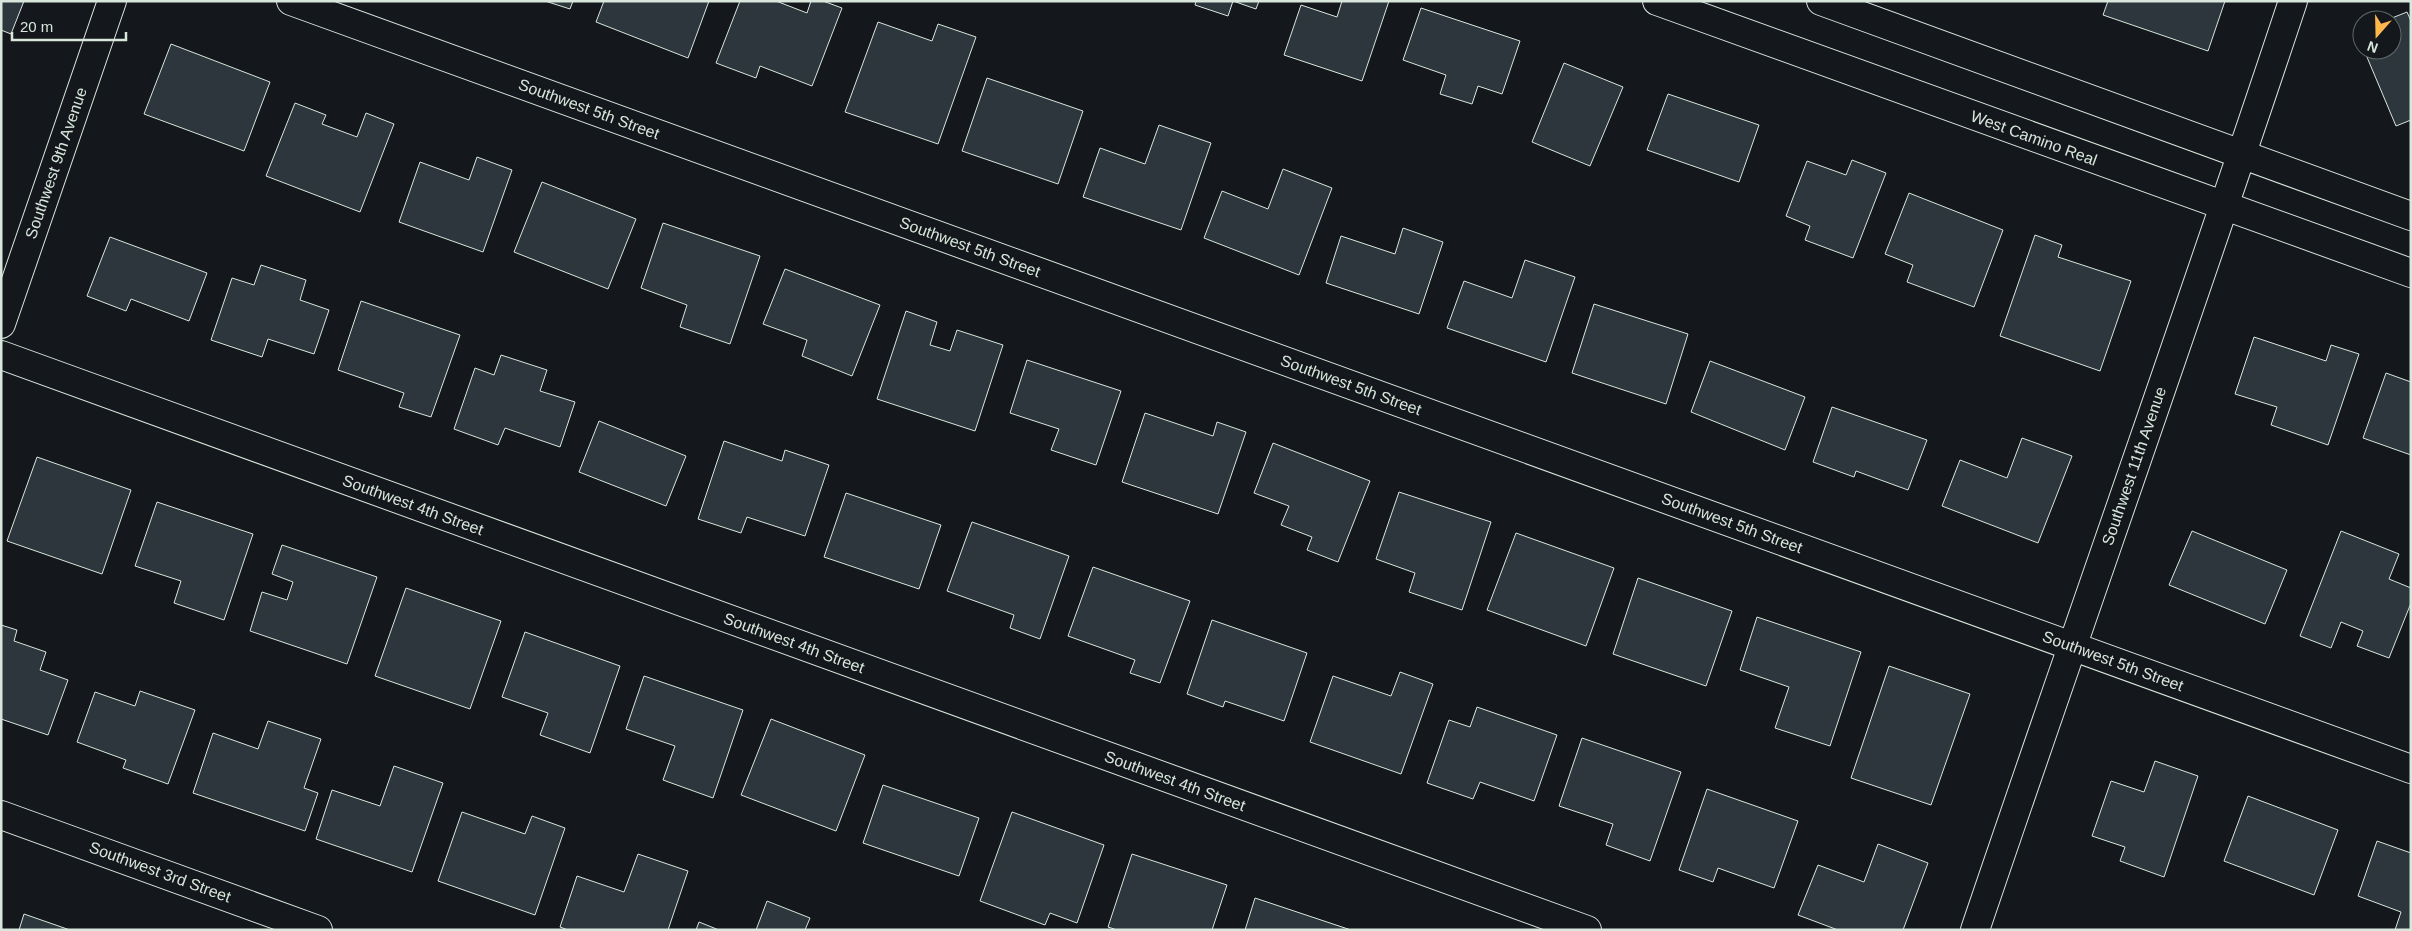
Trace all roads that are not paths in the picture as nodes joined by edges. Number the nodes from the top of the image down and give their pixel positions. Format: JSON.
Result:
{"nodes":[{"id":1,"x":112,"y":1,"type":"edge"},
{"id":2,"x":291,"y":1,"type":"edge"},
{"id":3,"x":1657,"y":1,"type":"edge"},
{"id":4,"x":1821,"y":1,"type":"edge"},
{"id":5,"x":2293,"y":1,"type":"edge"},
{"id":6,"x":2243,"y":154,"type":"junction"},
{"id":7,"x":2225,"y":207,"type":"junction"},
{"id":8,"x":2411,"y":216,"type":"edge"},
{"id":9,"x":2411,"y":273,"type":"edge"},
{"id":10,"x":1,"y":324,"type":"edge"},
{"id":11,"x":1,"y":356,"type":"edge"},
{"id":12,"x":2071,"y":646,"type":"junction"},
{"id":13,"x":2411,"y":769,"type":"edge"},
{"id":14,"x":1,"y":815,"type":"edge"},
{"id":15,"x":318,"y":930,"type":"edge"},
{"id":16,"x":1587,"y":930,"type":"edge"},
{"id":17,"x":1975,"y":930,"type":"edge"}],
"edges":[{"from":1,"to":10,"type":"street","name":"Southwest 9th Avenue"},
{"from":2,"to":12,"type":"street","name":"Southwest 5th Street"},
{"from":3,"to":7,"type":"street","name":"West Camino Real"},
{"from":4,"to":6,"type":"street"},
{"from":5,"to":6,"type":"street","name":"Southwest 11th Avenue"},
{"from":6,"to":7,"type":"street","name":"Southwest 11th Avenue"},
{"from":6,"to":8,"type":"street"},
{"from":7,"to":9,"type":"street","name":"West Camino Real"},
{"from":7,"to":12,"type":"street","name":"Southwest 11th Avenue"},
{"from":11,"to":16,"type":"street","name":"Southwest 4th Street"},
{"from":12,"to":13,"type":"street","name":"Southwest 5th Street"},
{"from":12,"to":17,"type":"street","name":"Southwest 11th Avenue"},
{"from":14,"to":15,"type":"street","name":"Southwest 3rd Street"}]}
